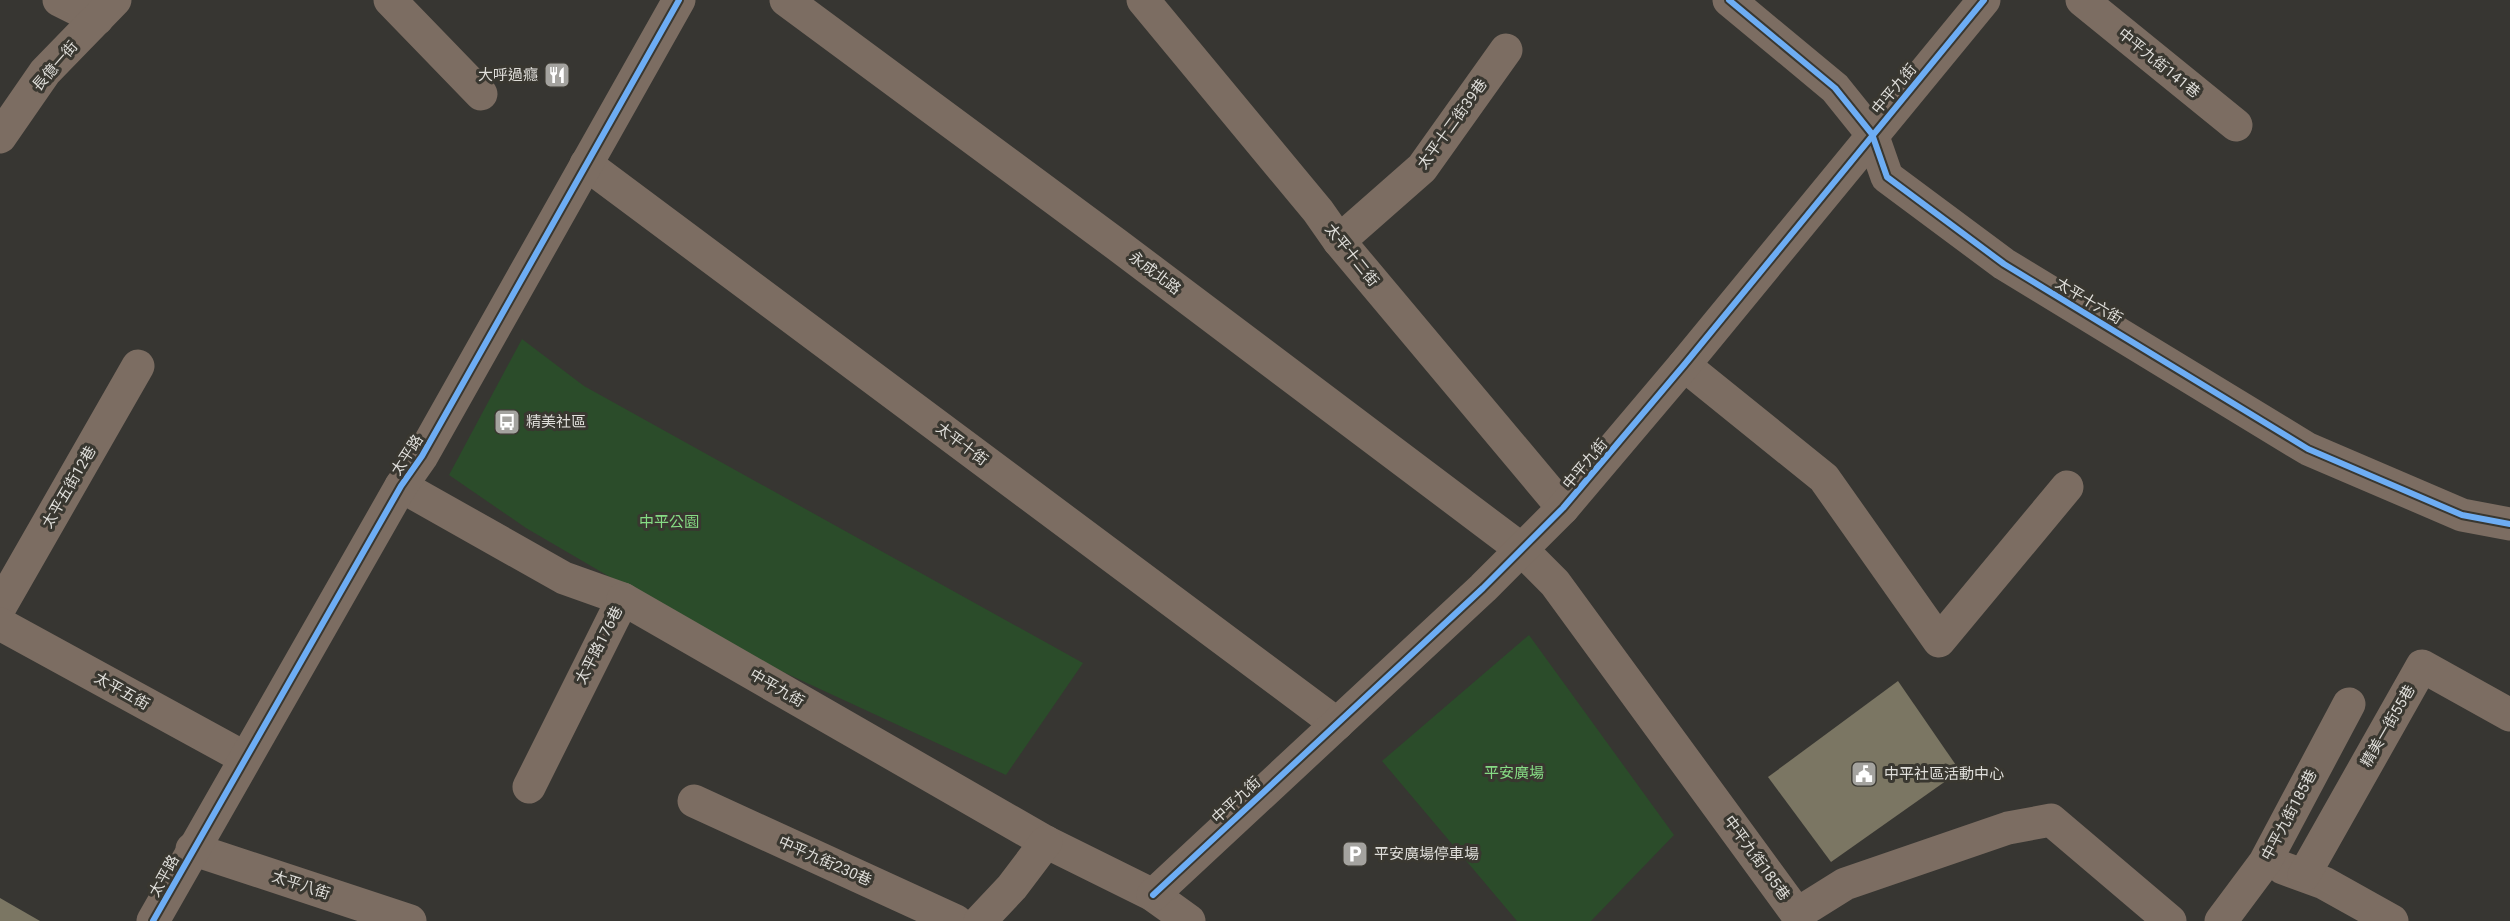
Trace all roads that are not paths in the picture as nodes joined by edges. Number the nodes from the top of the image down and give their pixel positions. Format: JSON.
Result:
{"nodes":[{"id":1,"x":59,"y":0,"type":"edge"},
{"id":2,"x":390,"y":0,"type":"edge"},
{"id":3,"x":679,"y":0,"type":"edge"},
{"id":4,"x":786,"y":0,"type":"edge"},
{"id":5,"x":1729,"y":0,"type":"edge"},
{"id":6,"x":1984,"y":0,"type":"edge"},
{"id":7,"x":2082,"y":0,"type":"edge"},
{"id":8,"x":1158,"y":6,"type":"edge"},
{"id":9,"x":106,"y":10,"type":"edge"},
{"id":10,"x":1506,"y":50,"type":"dead end"},
{"id":11,"x":481,"y":94,"type":"dead end"},
{"id":12,"x":2236,"y":125,"type":"dead end"},
{"id":13,"x":1872,"y":134,"type":"junction"},
{"id":14,"x":0,"y":137,"type":"edge"},
{"id":15,"x":586,"y":164,"type":"junction"},
{"id":16,"x":1340,"y":241,"type":"junction"},
{"id":17,"x":1684,"y":365,"type":"junction"},
{"id":18,"x":138,"y":366,"type":"dead end"},
{"id":19,"x":401,"y":486,"type":"junction"},
{"id":20,"x":2067,"y":487,"type":"dead end"},
{"id":21,"x":1563,"y":508,"type":"junction"},
{"id":22,"x":2510,"y":524,"type":"edge"},
{"id":23,"x":1521,"y":549,"type":"junction"},
{"id":24,"x":623,"y":599,"type":"junction"},
{"id":25,"x":0,"y":607,"type":"edge"},
{"id":26,"x":0,"y":624,"type":"edge"},
{"id":27,"x":2349,"y":704,"type":"dead end"},
{"id":28,"x":2510,"y":715,"type":"edge"},
{"id":29,"x":1337,"y":724,"type":"junction"},
{"id":30,"x":244,"y":758,"type":"junction"},
{"id":31,"x":529,"y":786,"type":"dead end"},
{"id":32,"x":694,"y":801,"type":"dead end"},
{"id":33,"x":1046,"y":842,"type":"junction"},
{"id":34,"x":192,"y":849,"type":"junction"},
{"id":35,"x":2265,"y":862,"type":"junction"},
{"id":36,"x":2304,"y":875,"type":"junction"},
{"id":37,"x":1153,"y":895,"type":"junction"},
{"id":38,"x":1798,"y":917,"type":"edge"},
{"id":39,"x":153,"y":921,"type":"edge"},
{"id":40,"x":410,"y":921,"type":"edge"},
{"id":41,"x":956,"y":921,"type":"edge"},
{"id":42,"x":980,"y":921,"type":"edge"},
{"id":43,"x":1189,"y":921,"type":"edge"},
{"id":44,"x":2170,"y":921,"type":"edge"},
{"id":45,"x":2221,"y":921,"type":"edge"},
{"id":46,"x":2392,"y":921,"type":"edge"}],
"edges":[{"from":1,"to":9,"type":"street"},
{"from":2,"to":11,"type":"street"},
{"from":3,"to":15,"type":"street","name":"太平路"},
{"from":4,"to":23,"type":"street","name":"永成北路"},
{"from":5,"to":13,"type":"street","name":"太平十六街"},
{"from":6,"to":13,"type":"street","name":"中平九街"},
{"from":7,"to":12,"type":"street","name":"中平九街141巷"},
{"from":8,"to":16,"type":"street","name":"太平十二街"},
{"from":9,"to":14,"type":"street","name":"長億一街"},
{"from":10,"to":16,"type":"street","name":"太平十二街39巷"},
{"from":13,"to":17,"type":"street","name":"中平九街"},
{"from":13,"to":22,"type":"street","name":"太平十六街"},
{"from":15,"to":19,"type":"street","name":"太平路"},
{"from":15,"to":29,"type":"street","name":"太平十街"},
{"from":16,"to":21,"type":"street","name":"太平十二街"},
{"from":17,"to":20,"type":"street"},
{"from":17,"to":21,"type":"street","name":"中平九街"},
{"from":18,"to":25,"type":"street","name":"太平五街12巷"},
{"from":19,"to":24,"type":"street","name":"太平路176巷"},
{"from":19,"to":30,"type":"street","name":"太平路"},
{"from":21,"to":23,"type":"street","name":"中平九街"},
{"from":23,"to":29,"type":"street","name":"中平九街"},
{"from":23,"to":38,"type":"street","name":"中平九街185巷"},
{"from":24,"to":31,"type":"street","name":"太平路176巷"},
{"from":24,"to":33,"type":"street","name":"中平九街"},
{"from":26,"to":30,"type":"street","name":"太平五街"},
{"from":27,"to":35,"type":"street","name":"中平九街185巷"},
{"from":28,"to":36,"type":"street","name":"精美一街55巷"},
{"from":29,"to":37,"type":"street","name":"中平九街"},
{"from":30,"to":34,"type":"street","name":"太平路"},
{"from":32,"to":41,"type":"street","name":"中平九街230巷"},
{"from":33,"to":37,"type":"street","name":"中平九街"},
{"from":33,"to":42,"type":"street"},
{"from":34,"to":39,"type":"street","name":"太平路"},
{"from":34,"to":40,"type":"street","name":"太平八街"},
{"from":35,"to":36,"type":"street"},
{"from":35,"to":45,"type":"street","name":"中平九街185巷"},
{"from":36,"to":46,"type":"street"},
{"from":37,"to":43,"type":"street","name":"中平九街"},
{"from":38,"to":44,"type":"street","name":"中平九街185巷"}]}
